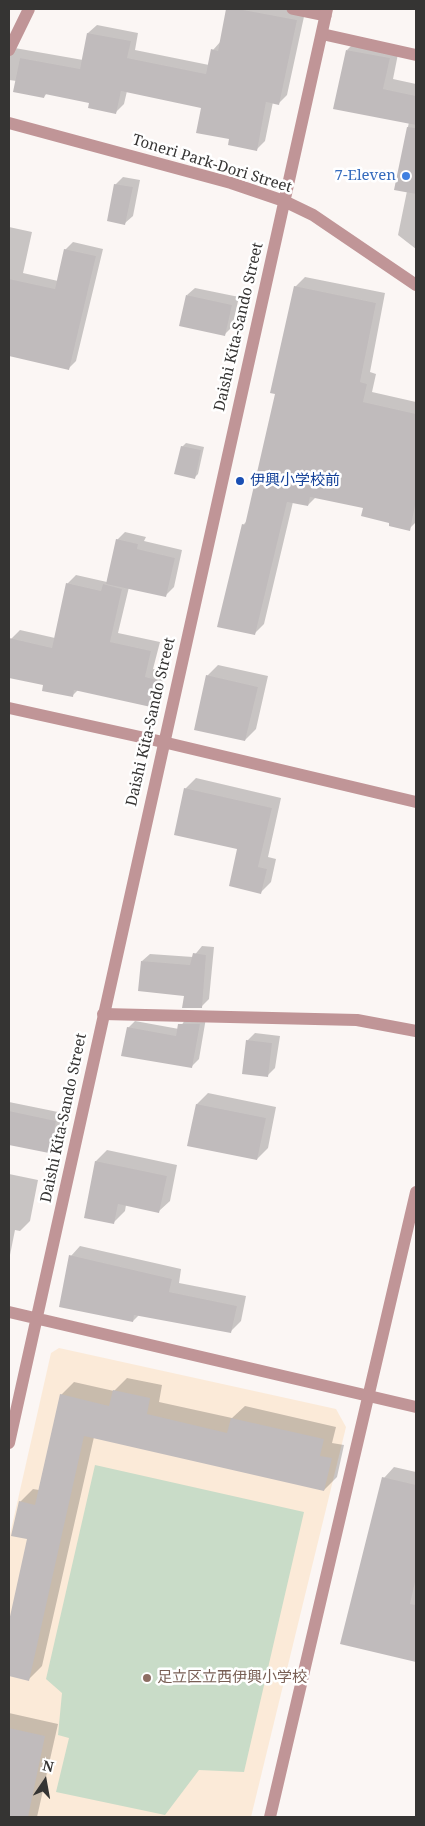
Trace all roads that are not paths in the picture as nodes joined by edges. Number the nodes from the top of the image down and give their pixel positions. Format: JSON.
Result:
{"nodes":[{"id":1,"x":29,"y":9,"type":"edge"},
{"id":2,"x":292,"y":9,"type":"edge"},
{"id":3,"x":327,"y":12,"type":"edge"},
{"id":4,"x":322,"y":34,"type":"junction"},
{"id":5,"x":9,"y":50,"type":"edge"},
{"id":6,"x":416,"y":55,"type":"edge"},
{"id":7,"x":9,"y":123,"type":"edge"},
{"id":8,"x":284,"y":201,"type":"junction"},
{"id":9,"x":416,"y":285,"type":"edge"},
{"id":10,"x":9,"y":708,"type":"edge"},
{"id":11,"x":163,"y":742,"type":"junction"},
{"id":12,"x":416,"y":802,"type":"edge"},
{"id":13,"x":103,"y":1014,"type":"junction"},
{"id":14,"x":416,"y":1031,"type":"edge"},
{"id":15,"x":416,"y":1192,"type":"edge"},
{"id":16,"x":9,"y":1312,"type":"edge"},
{"id":17,"x":37,"y":1318,"type":"junction"},
{"id":18,"x":369,"y":1396,"type":"junction"},
{"id":19,"x":416,"y":1406,"type":"edge"},
{"id":20,"x":9,"y":1443,"type":"edge"},
{"id":21,"x":270,"y":1817,"type":"edge"}],
"edges":[{"from":1,"to":5,"type":"street"},
{"from":2,"to":3,"type":"lane"},
{"from":3,"to":4,"type":"street","name":"Daishi Kita-Sando Street"},
{"from":4,"to":6,"type":"street"},
{"from":4,"to":8,"type":"street","name":"Daishi Kita-Sando Street"},
{"from":7,"to":8,"type":"street","name":"Toneri Park-Dori Street"},
{"from":8,"to":9,"type":"street","name":"Toneri Park-Dori Street"},
{"from":8,"to":11,"type":"street","name":"Daishi Kita-Sando Street"},
{"from":10,"to":11,"type":"street"},
{"from":11,"to":12,"type":"street"},
{"from":11,"to":13,"type":"street","name":"Daishi Kita-Sando Street"},
{"from":13,"to":14,"type":"street"},
{"from":13,"to":17,"type":"street","name":"Daishi Kita-Sando Street"},
{"from":15,"to":18,"type":"street"},
{"from":16,"to":17,"type":"street"},
{"from":17,"to":18,"type":"street"},
{"from":17,"to":20,"type":"street","name":"Daishi Kita-Sando Street"},
{"from":18,"to":19,"type":"street"},
{"from":18,"to":21,"type":"street"}]}
